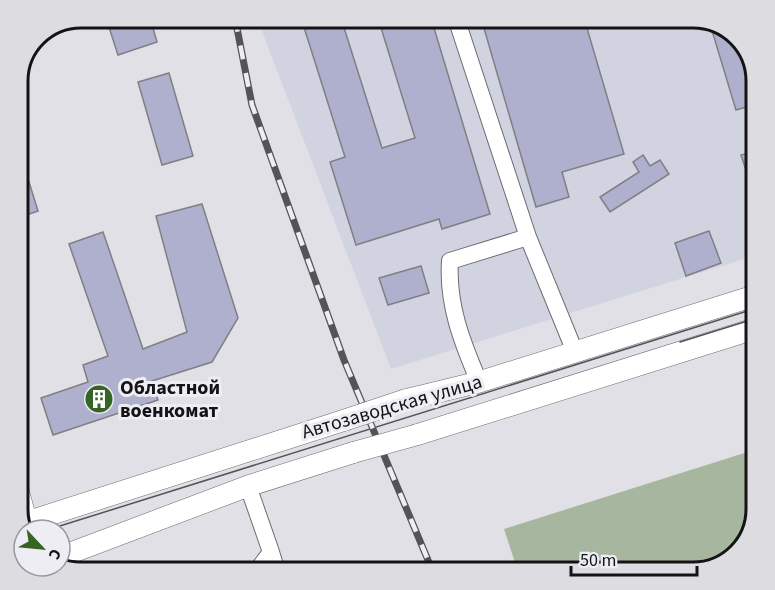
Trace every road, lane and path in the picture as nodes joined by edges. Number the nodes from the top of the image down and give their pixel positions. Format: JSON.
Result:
{"nodes":[{"id":1,"x":459,"y":28,"type":"edge"},
{"id":2,"x":528,"y":237,"type":"junction"},
{"id":3,"x":746,"y":298,"type":"edge"},
{"id":4,"x":746,"y":331,"type":"edge"},
{"id":5,"x":575,"y":352,"type":"junction"},
{"id":6,"x":478,"y":382,"type":"junction"},
{"id":7,"x":248,"y":486,"type":"junction"},
{"id":8,"x":48,"y":518,"type":"edge"},
{"id":9,"x":72,"y":552,"type":"edge"},
{"id":10,"x":271,"y":552,"type":"junction"},
{"id":11,"x":264,"y":561,"type":"edge"},
{"id":12,"x":274,"y":561,"type":"edge"}],
"edges":[{"from":1,"to":2,"type":"lane"},
{"from":2,"to":5,"type":"lane"},
{"from":2,"to":6,"type":"lane"},
{"from":3,"to":5,"type":"main road","name":"Автозаводская улица"},
{"from":4,"to":7,"type":"main road","name":"Автозаводская улица","bridge":true},
{"from":5,"to":6,"type":"main road","name":"Автозаводская улица"},
{"from":6,"to":8,"type":"main road","name":"Автозаводская улица","bridge":true},
{"from":7,"to":9,"type":"main road","name":"Автозаводская улица"},
{"from":7,"to":10,"type":"lane"},
{"from":10,"to":11,"type":"lane"},
{"from":10,"to":12,"type":"lane"}]}
